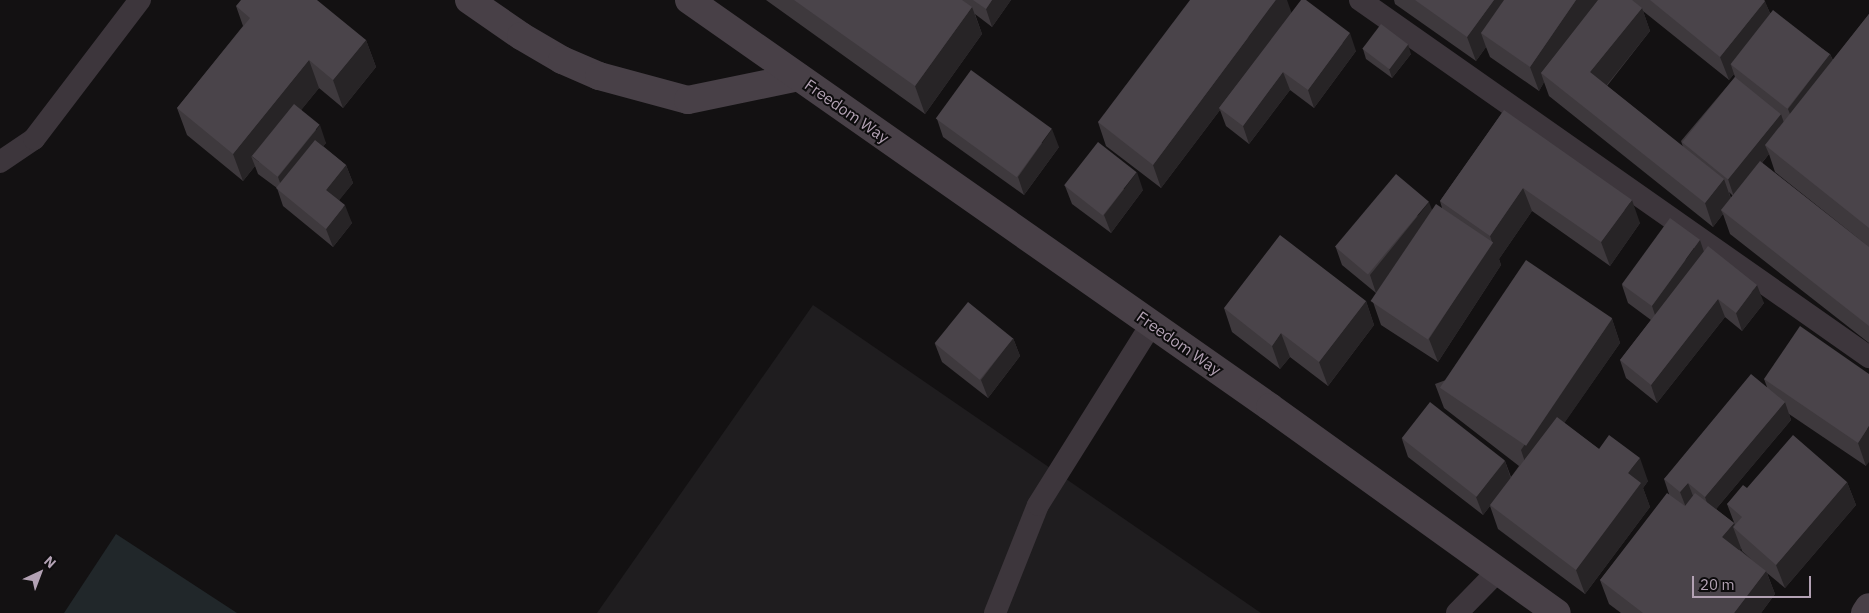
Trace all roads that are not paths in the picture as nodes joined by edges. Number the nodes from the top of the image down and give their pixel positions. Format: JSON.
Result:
{"nodes":[{"id":1,"x":140,"y":0,"type":"edge"},
{"id":2,"x":469,"y":0,"type":"edge"},
{"id":3,"x":688,"y":0,"type":"edge"},
{"id":4,"x":1360,"y":0,"type":"edge"},
{"id":5,"x":799,"y":76,"type":"junction"},
{"id":6,"x":0,"y":162,"type":"edge"},
{"id":7,"x":1152,"y":323,"type":"junction"},
{"id":8,"x":1869,"y":356,"type":"edge"},
{"id":9,"x":1498,"y":571,"type":"junction"},
{"id":10,"x":1869,"y":607,"type":"edge"},
{"id":11,"x":995,"y":613,"type":"edge"},
{"id":12,"x":1457,"y":613,"type":"edge"},
{"id":13,"x":1558,"y":613,"type":"edge"},
{"id":14,"x":1865,"y":613,"type":"edge"}],
"edges":[{"from":1,"to":6,"type":"lane"},
{"from":2,"to":5,"type":"main road","name":"Freedom Way"},
{"from":3,"to":5,"type":"main road","name":"Freedom Way"},
{"from":4,"to":8,"type":"lane"},
{"from":5,"to":7,"type":"main road","name":"Freedom Way"},
{"from":7,"to":9,"type":"main road","name":"Freedom Way"},
{"from":7,"to":11,"type":"lane"},
{"from":9,"to":12,"type":"lane"},
{"from":9,"to":13,"type":"main road","name":"Freedom Way"},
{"from":10,"to":14,"type":"main road"}]}
